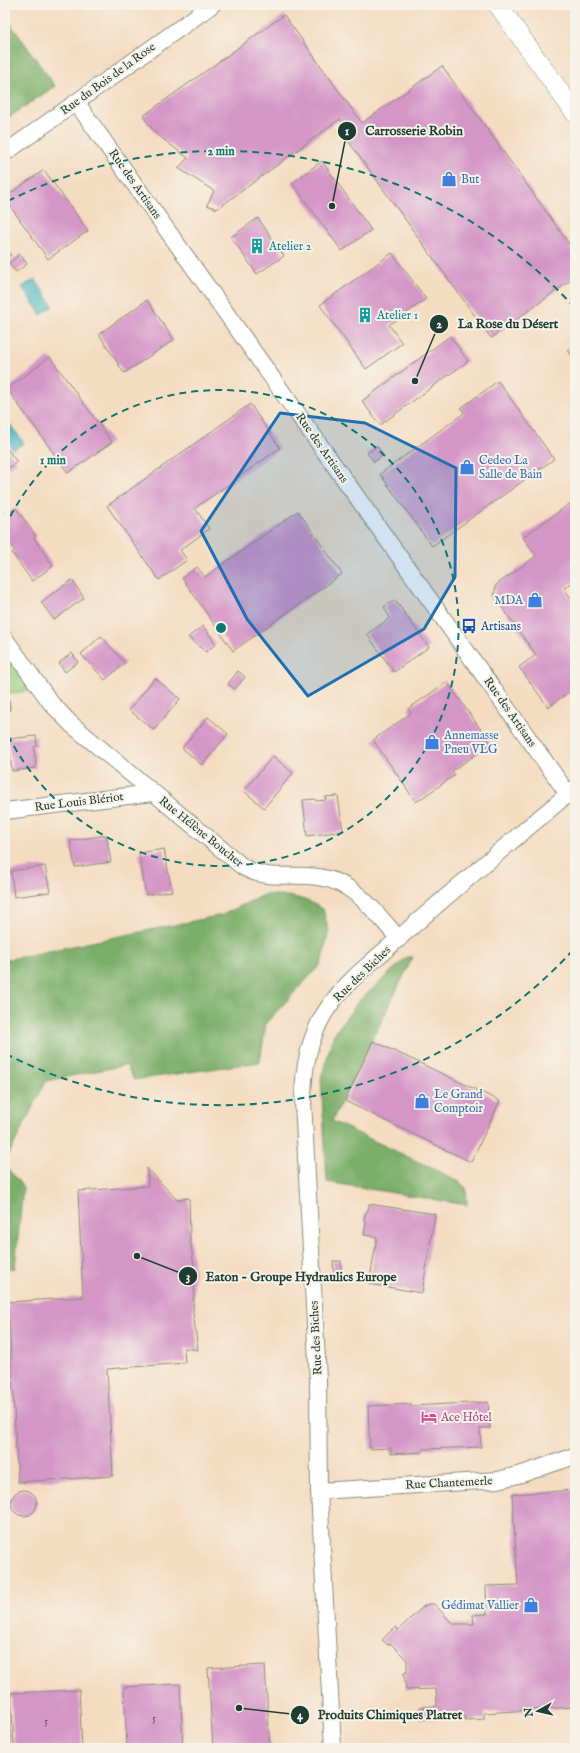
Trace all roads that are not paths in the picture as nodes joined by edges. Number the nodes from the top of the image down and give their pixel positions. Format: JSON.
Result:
{"nodes":[{"id":1,"x":212,"y":5,"type":"edge"},
{"id":2,"x":498,"y":5,"type":"edge"},
{"id":3,"x":76,"y":102,"type":"junction"},
{"id":4,"x":575,"y":113,"type":"edge"},
{"id":5,"x":5,"y":153,"type":"edge"},
{"id":6,"x":5,"y":639,"type":"edge"},
{"id":7,"x":572,"y":791,"type":"edge"},
{"id":8,"x":152,"y":793,"type":"junction"},
{"id":9,"x":5,"y":811,"type":"edge"},
{"id":10,"x":399,"y":938,"type":"junction"},
{"id":11,"x":575,"y":1456,"type":"edge"},
{"id":12,"x":319,"y":1491,"type":"junction"},
{"id":13,"x":333,"y":1748,"type":"edge"}],
"edges":[{"from":1,"to":3,"type":"street","name":"Rue du Bois de la Rose"},
{"from":2,"to":4,"type":"street"},
{"from":3,"to":5,"type":"street","name":"Rue du Bois de la Rose"},
{"from":3,"to":7,"type":"street","name":"Rue des Artisans"},
{"from":6,"to":8,"type":"street","name":"Rue Hélène Boucher"},
{"from":7,"to":10,"type":"street"},
{"from":8,"to":9,"type":"street","name":"Rue Louis Blériot"},
{"from":8,"to":10,"type":"street","name":"Rue Hélène Boucher"},
{"from":10,"to":12,"type":"street","name":"Rue des Biches"},
{"from":11,"to":12,"type":"street","name":"Rue Chantemerle"},
{"from":12,"to":13,"type":"street","name":"Rue des Biches"}]}
